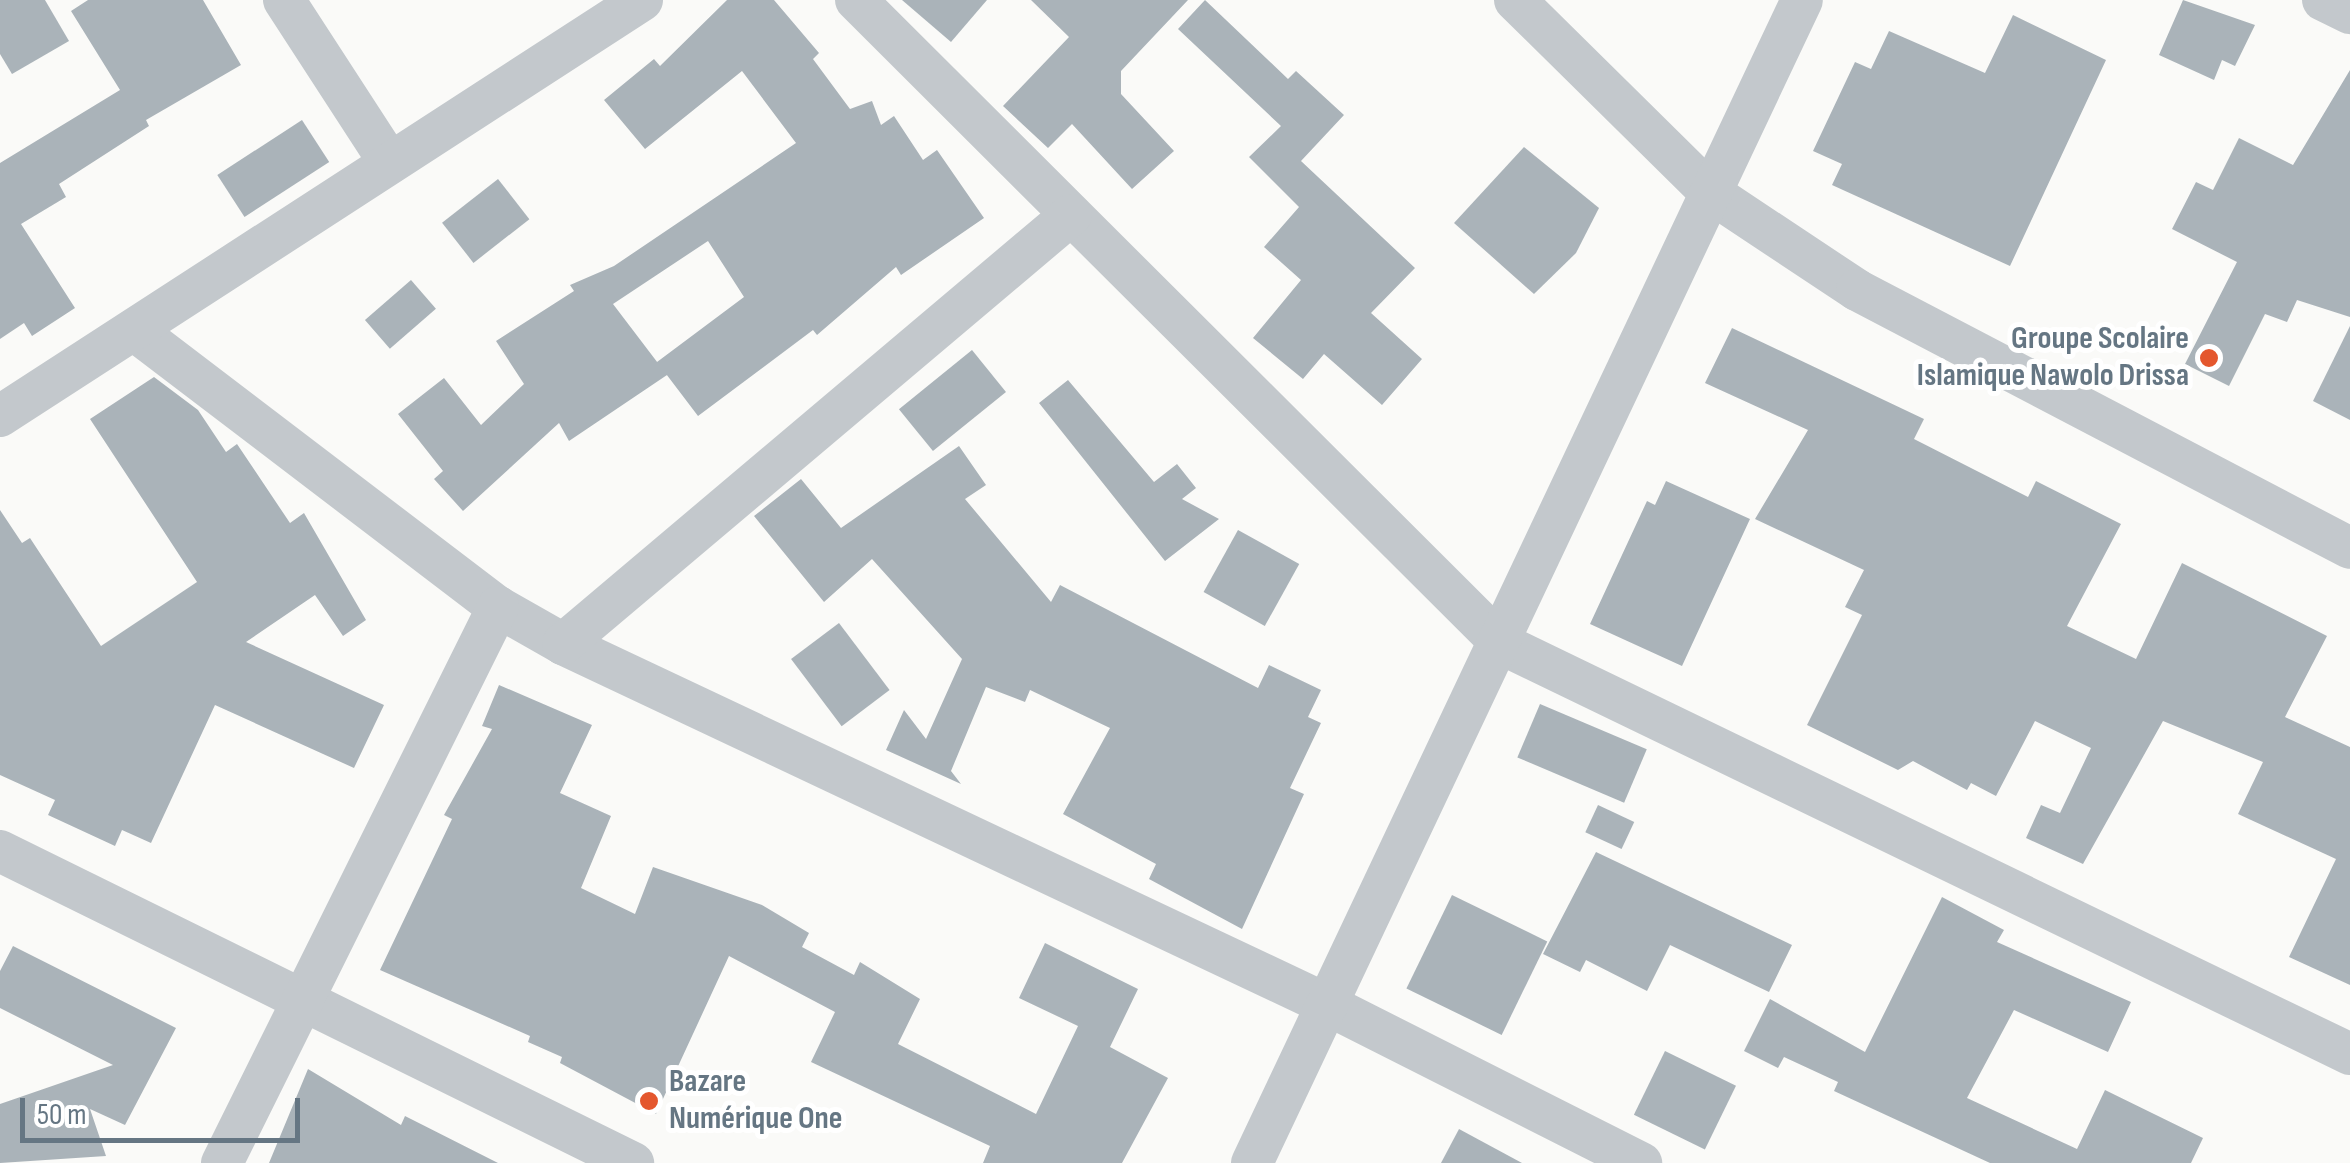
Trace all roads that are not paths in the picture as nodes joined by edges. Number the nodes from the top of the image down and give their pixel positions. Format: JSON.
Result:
{"nodes":[{"id":1,"x":284,"y":0,"type":"edge"},
{"id":2,"x":642,"y":0,"type":"edge"},
{"id":3,"x":856,"y":0,"type":"edge"},
{"id":4,"x":1515,"y":0,"type":"edge"},
{"id":5,"x":1802,"y":0,"type":"edge"},
{"id":6,"x":390,"y":163,"type":"junction"},
{"id":7,"x":1711,"y":193,"type":"junction"},
{"id":8,"x":1071,"y":215,"type":"junction"},
{"id":9,"x":134,"y":330,"type":"junction"},
{"id":10,"x":0,"y":416,"type":"edge"},
{"id":11,"x":2350,"y":548,"type":"edge"},
{"id":12,"x":498,"y":607,"type":"junction"},
{"id":13,"x":563,"y":644,"type":"junction"},
{"id":14,"x":1502,"y":644,"type":"junction"},
{"id":15,"x":0,"y":851,"type":"edge"},
{"id":16,"x":302,"y":1000,"type":"junction"},
{"id":17,"x":1328,"y":1005,"type":"junction"},
{"id":18,"x":2350,"y":1054,"type":"edge"},
{"id":19,"x":222,"y":1163,"type":"edge"},
{"id":20,"x":633,"y":1163,"type":"edge"},
{"id":21,"x":1252,"y":1163,"type":"edge"},
{"id":22,"x":1641,"y":1163,"type":"edge"}],
"edges":[{"from":1,"to":6,"type":"street"},
{"from":2,"to":6,"type":"street"},
{"from":3,"to":8,"type":"street"},
{"from":4,"to":7,"type":"street"},
{"from":5,"to":7,"type":"street"},
{"from":6,"to":9,"type":"street"},
{"from":7,"to":11,"type":"street"},
{"from":7,"to":14,"type":"street"},
{"from":8,"to":13,"type":"street"},
{"from":8,"to":14,"type":"street"},
{"from":9,"to":10,"type":"street"},
{"from":9,"to":12,"type":"street"},
{"from":12,"to":13,"type":"street"},
{"from":12,"to":16,"type":"street"},
{"from":13,"to":17,"type":"street"},
{"from":14,"to":17,"type":"street"},
{"from":14,"to":18,"type":"street"},
{"from":15,"to":16,"type":"street"},
{"from":16,"to":19,"type":"street"},
{"from":16,"to":20,"type":"street"},
{"from":17,"to":21,"type":"street"},
{"from":17,"to":22,"type":"street"}]}
